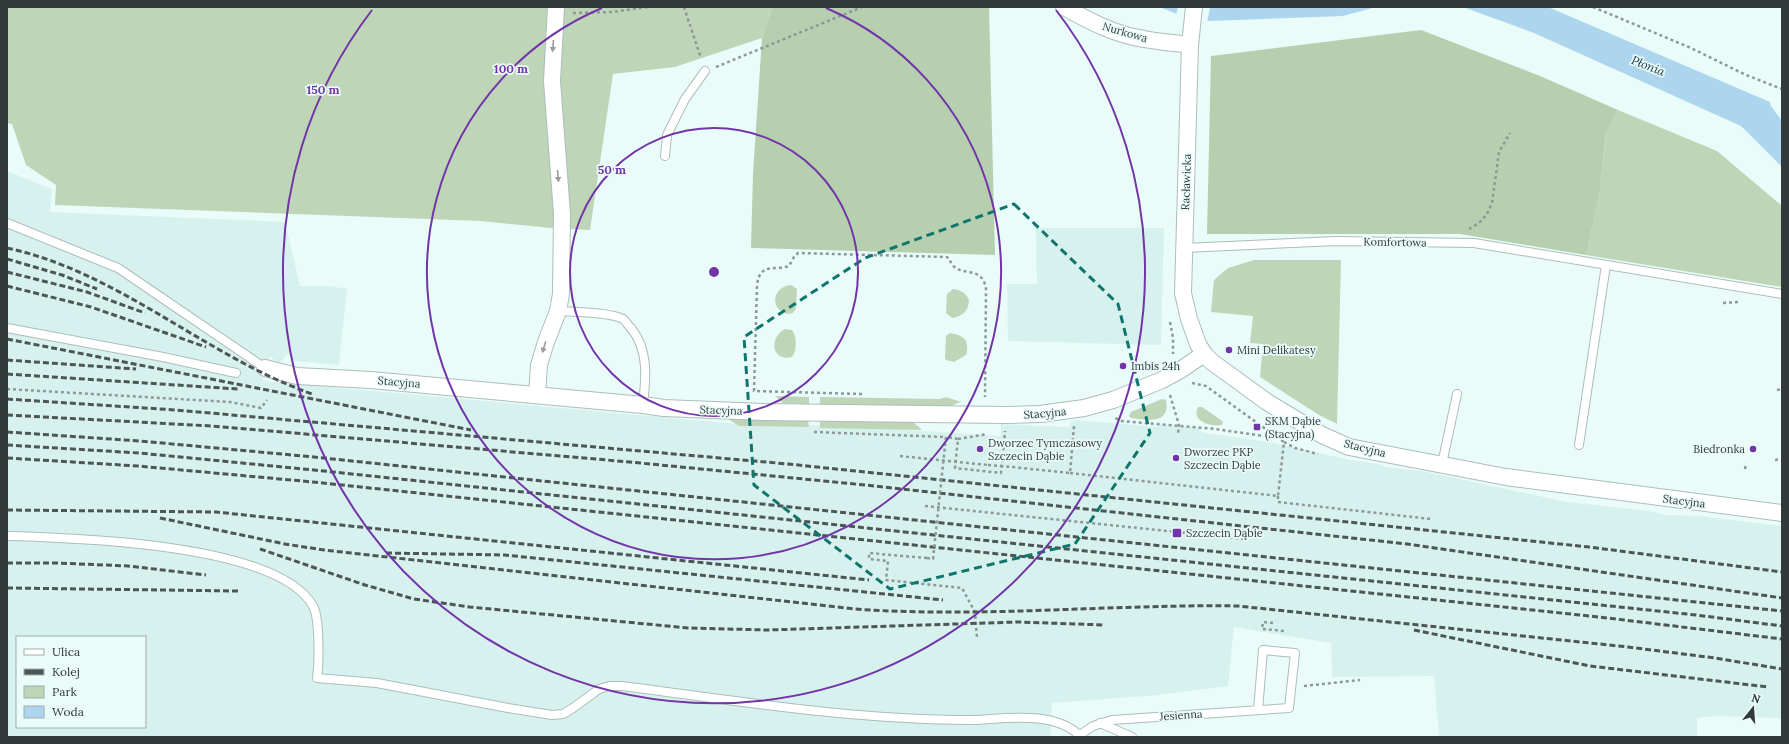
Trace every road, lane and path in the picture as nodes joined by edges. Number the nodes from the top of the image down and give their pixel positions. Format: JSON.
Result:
{"nodes":[{"id":1,"x":648,"y":7,"type":"edge"},
{"id":2,"x":684,"y":7,"type":"edge"},
{"id":3,"x":862,"y":7,"type":"edge"},
{"id":4,"x":1064,"y":7,"type":"edge"},
{"id":5,"x":1194,"y":7,"type":"edge"},
{"id":6,"x":1593,"y":7,"type":"edge"},
{"id":7,"x":556,"y":10,"type":"edge"},
{"id":8,"x":1190,"y":45,"type":"junction"},
{"id":9,"x":705,"y":71,"type":"junction"},
{"id":10,"x":1782,"y":89,"type":"edge"},
{"id":11,"x":1510,"y":133,"type":"dead end"},
{"id":12,"x":665,"y":156,"type":"dead end"},
{"id":13,"x":7,"y":223,"type":"edge"},
{"id":14,"x":1451,"y":243,"type":"junction"},
{"id":15,"x":1184,"y":248,"type":"junction"},
{"id":16,"x":1606,"y":265,"type":"junction"},
{"id":17,"x":1782,"y":294,"type":"edge"},
{"id":18,"x":558,"y":310,"type":"junction"},
{"id":19,"x":1170,"y":321,"type":"dead end"},
{"id":20,"x":7,"y":328,"type":"edge"},
{"id":21,"x":1204,"y":354,"type":"junction"},
{"id":22,"x":1173,"y":356,"type":"dead end"},
{"id":23,"x":265,"y":368,"type":"joint"},
{"id":24,"x":236,"y":373,"type":"dead end"},
{"id":25,"x":1190,"y":382,"type":"dead end"},
{"id":26,"x":7,"y":389,"type":"edge"},
{"id":27,"x":1782,"y":389,"type":"edge"},
{"id":28,"x":1777,"y":390,"type":"dead end"},
{"id":29,"x":1168,"y":391,"type":"dead end"},
{"id":30,"x":862,"y":394,"type":"dead end"},
{"id":31,"x":1457,"y":394,"type":"dead end"},
{"id":32,"x":536,"y":395,"type":"junction"},
{"id":33,"x":979,"y":397,"type":"dead end"},
{"id":34,"x":267,"y":400,"type":"dead end"},
{"id":35,"x":643,"y":404,"type":"junction"},
{"id":36,"x":1119,"y":413,"type":"dead end"},
{"id":37,"x":1006,"y":415,"type":"junction"},
{"id":38,"x":1075,"y":423,"type":"dead end"},
{"id":39,"x":1179,"y":425,"type":"junction"},
{"id":40,"x":814,"y":432,"type":"dead end"},
{"id":41,"x":1178,"y":434,"type":"dead end"},
{"id":42,"x":946,"y":438,"type":"junction"},
{"id":43,"x":1278,"y":438,"type":"junction"},
{"id":44,"x":1579,"y":445,"type":"dead end"},
{"id":45,"x":900,"y":456,"type":"dead end"},
{"id":46,"x":944,"y":460,"type":"junction"},
{"id":47,"x":1775,"y":460,"type":"dead end"},
{"id":48,"x":1782,"y":460,"type":"edge"},
{"id":49,"x":1746,"y":463,"type":"dead end"},
{"id":50,"x":1442,"y":464,"type":"junction"},
{"id":51,"x":1002,"y":466,"type":"junction"},
{"id":52,"x":1746,"y":469,"type":"dead end"},
{"id":53,"x":1070,"y":473,"type":"junction"},
{"id":54,"x":1173,"y":479,"type":"dead end"},
{"id":55,"x":1172,"y":484,"type":"junction"},
{"id":56,"x":1278,"y":496,"type":"junction"},
{"id":57,"x":925,"y":506,"type":"dead end"},
{"id":58,"x":939,"y":507,"type":"junction"},
{"id":59,"x":1782,"y":513,"type":"edge"},
{"id":60,"x":1431,"y":519,"type":"dead end"},
{"id":61,"x":7,"y":536,"type":"edge"},
{"id":62,"x":1245,"y":539,"type":"dead end"},
{"id":63,"x":1273,"y":623,"type":"dead end"},
{"id":64,"x":1279,"y":630,"type":"junction"},
{"id":65,"x":1285,"y":631,"type":"dead end"},
{"id":66,"x":1278,"y":635,"type":"dead end"},
{"id":67,"x":977,"y":638,"type":"dead end"},
{"id":68,"x":1360,"y":680,"type":"dead end"},
{"id":69,"x":1300,"y":687,"type":"dead end"},
{"id":70,"x":1258,"y":710,"type":"junction"},
{"id":71,"x":1100,"y":723,"type":"junction"},
{"id":72,"x":1078,"y":736,"type":"edge"},
{"id":73,"x":1132,"y":737,"type":"edge"}],
"edges":[{"from":1,"to":7,"type":"path"},
{"from":2,"to":9,"type":"path"},
{"from":3,"to":9,"type":"path"},
{"from":4,"to":8,"type":"street","name":"Nurkowa"},
{"from":5,"to":8,"type":"street","name":"Racławicka"},
{"from":6,"to":10,"type":"path"},
{"from":7,"to":18,"type":"street","one_way":true},
{"from":8,"to":15,"type":"street","name":"Racławicka"},
{"from":9,"to":12,"type":"lane"},
{"from":11,"to":14,"type":"path"},
{"from":13,"to":23,"type":"lane"},
{"from":14,"to":15,"type":"lane","name":"Komfortowa"},
{"from":14,"to":16,"type":"lane","name":"Komfortowa"},
{"from":15,"to":21,"type":"street","name":"Racławicka"},
{"from":16,"to":17,"type":"lane","name":"Komfortowa"},
{"from":16,"to":44,"type":"lane"},
{"from":18,"to":32,"type":"street","one_way":true},
{"from":18,"to":35,"type":"lane"},
{"from":19,"to":22,"type":"path"},
{"from":20,"to":24,"type":"lane"},
{"from":21,"to":37,"type":"street","name":"Stacyjna"},
{"from":21,"to":50,"type":"street","name":"Stacyjna"},
{"from":23,"to":32,"type":"street","name":"Stacyjna"},
{"from":25,"to":43,"type":"path"},
{"from":26,"to":34,"type":"path"},
{"from":27,"to":28,"type":"path"},
{"from":29,"to":39,"type":"path"},
{"from":30,"to":33,"type":"path"},
{"from":31,"to":50,"type":"lane"},
{"from":32,"to":35,"type":"street","name":"Stacyjna"},
{"from":35,"to":37,"type":"street","name":"Stacyjna"},
{"from":36,"to":39,"type":"path"},
{"from":37,"to":51,"type":"path"},
{"from":38,"to":53,"type":"path"},
{"from":39,"to":41,"type":"path"},
{"from":39,"to":43,"type":"path"},
{"from":40,"to":42,"type":"path"},
{"from":42,"to":46,"type":"path","bridge":true},
{"from":42,"to":51,"type":"path"},
{"from":43,"to":56,"type":"path"},
{"from":45,"to":46,"type":"path"},
{"from":46,"to":51,"type":"path","bridge":true},
{"from":46,"to":58,"type":"path","bridge":true},
{"from":47,"to":48,"type":"path"},
{"from":49,"to":52,"type":"path"},
{"from":50,"to":59,"type":"street","name":"Stacyjna"},
{"from":51,"to":53,"type":"path"},
{"from":53,"to":55,"type":"path"},
{"from":54,"to":55,"type":"path"},
{"from":55,"to":56,"type":"path"},
{"from":56,"to":60,"type":"path"},
{"from":57,"to":58,"type":"path"},
{"from":58,"to":62,"type":"path"},
{"from":58,"to":67,"type":"path","bridge":true},
{"from":61,"to":72,"type":"lane"},
{"from":63,"to":64,"type":"path"},
{"from":64,"to":65,"type":"path"},
{"from":64,"to":66,"type":"path"},
{"from":68,"to":69,"type":"path"},
{"from":70,"to":70,"type":"lane","name":"Jesienna"},
{"from":70,"to":71,"type":"lane","name":"Jesienna"},
{"from":71,"to":72,"type":"lane","name":"Jesienna"},
{"from":71,"to":73,"type":"lane"}]}
